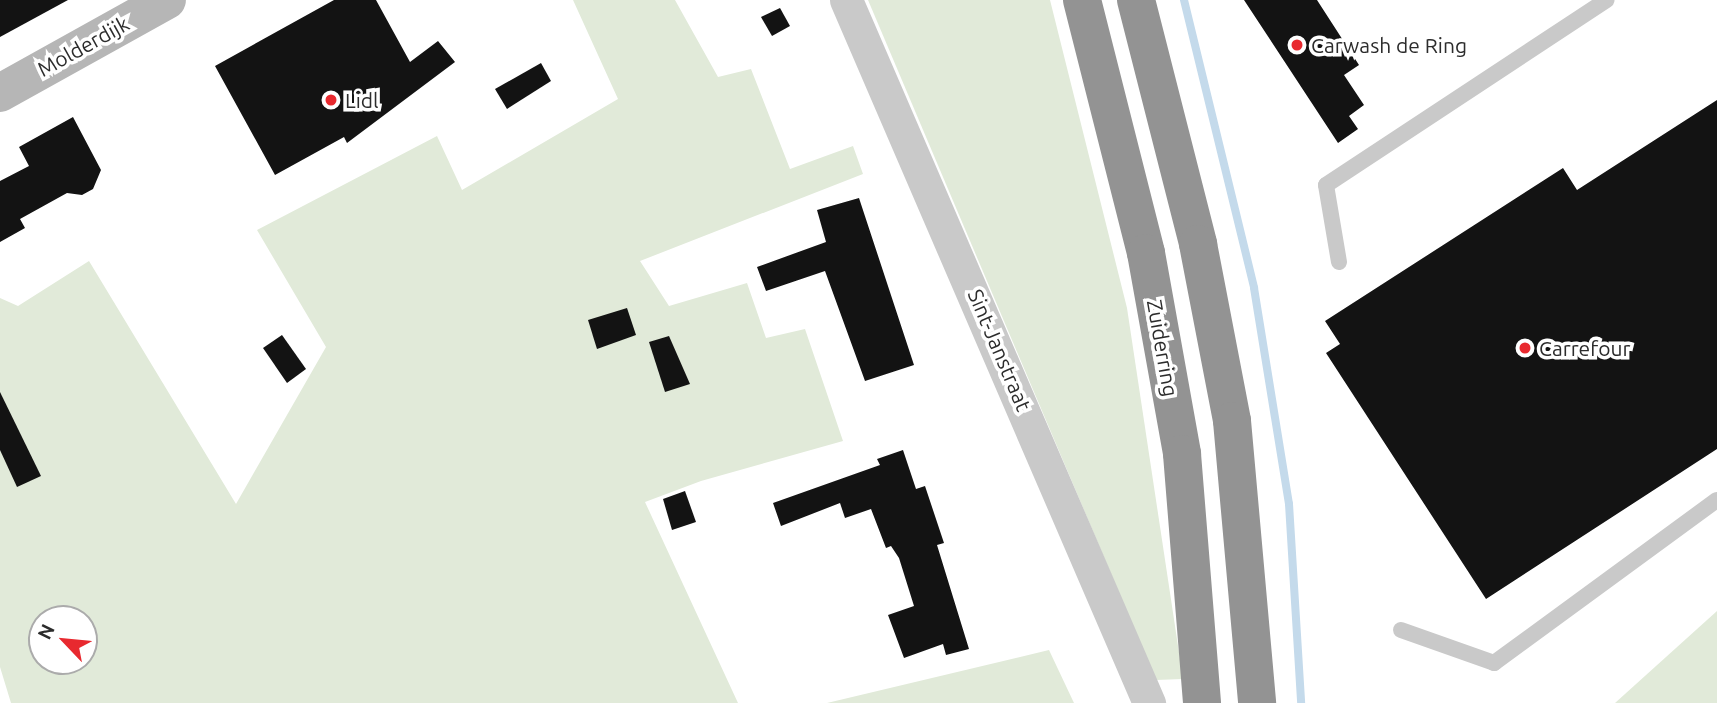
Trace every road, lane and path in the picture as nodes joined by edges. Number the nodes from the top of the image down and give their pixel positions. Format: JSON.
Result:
{"nodes":[{"id":1,"x":167,"y":0,"type":"edge"},
{"id":2,"x":846,"y":0,"type":"edge"},
{"id":3,"x":1082,"y":0,"type":"edge"},
{"id":4,"x":1136,"y":0,"type":"edge"},
{"id":5,"x":1607,"y":0,"type":"edge"},
{"id":6,"x":0,"y":93,"type":"edge"},
{"id":7,"x":1339,"y":262,"type":"dead end"},
{"id":8,"x":1717,"y":500,"type":"edge"},
{"id":9,"x":1401,"y":629,"type":"dead end"},
{"id":10,"x":1149,"y":703,"type":"edge"},
{"id":11,"x":1202,"y":703,"type":"edge"},
{"id":12,"x":1257,"y":703,"type":"edge"}],
"edges":[{"from":1,"to":6,"type":"main road","name":"Molderdijk"},
{"from":2,"to":10,"type":"street","name":"Sint-Janstraat"},
{"from":3,"to":11,"type":"highway","name":"Zuiderring"},
{"from":4,"to":12,"type":"highway"},
{"from":5,"to":7,"type":"lane"},
{"from":8,"to":9,"type":"lane"}]}
